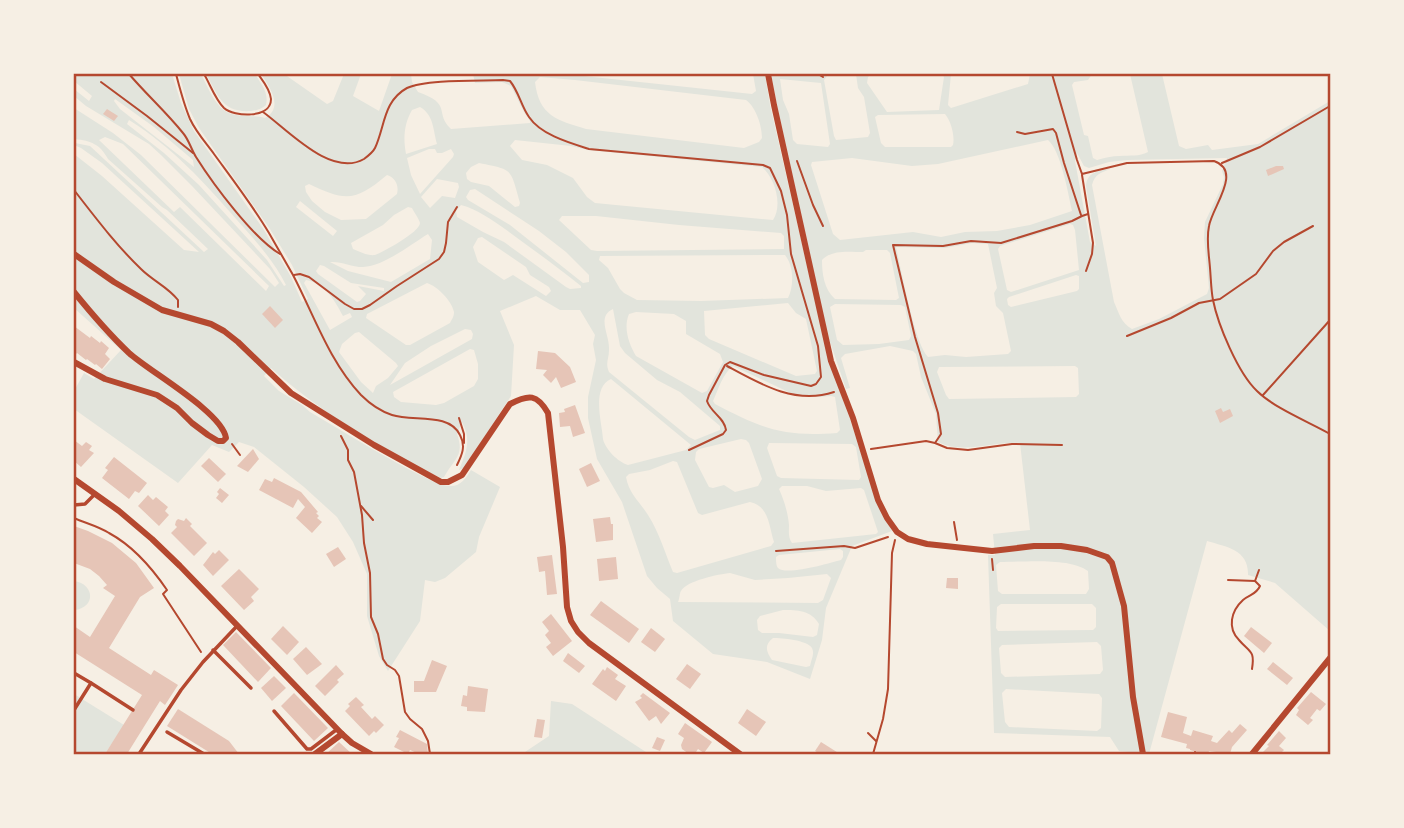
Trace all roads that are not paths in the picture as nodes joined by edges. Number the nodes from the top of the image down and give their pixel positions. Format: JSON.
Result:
{"nodes":[{"id":1,"x":768,"y":74,"type":"edge"},
{"id":2,"x":74,"y":254,"type":"edge"},
{"id":3,"x":74,"y":292,"type":"edge"},
{"id":4,"x":74,"y":362,"type":"edge"},
{"id":5,"x":74,"y":479,"type":"edge"},
{"id":6,"x":95,"y":494,"type":"junction"},
{"id":7,"x":74,"y":505,"type":"edge"},
{"id":8,"x":237,"y":626,"type":"junction"},
{"id":9,"x":213,"y":650,"type":"junction"},
{"id":10,"x":1331,"y":659,"type":"edge"},
{"id":11,"x":74,"y":673,"type":"edge"},
{"id":12,"x":91,"y":684,"type":"junction"},
{"id":13,"x":251,"y":688,"type":"dead end"},
{"id":14,"x":74,"y":710,"type":"edge"},
{"id":15,"x":133,"y":710,"type":"dead end"},
{"id":16,"x":274,"y":711,"type":"dead end"},
{"id":17,"x":167,"y":732,"type":"dead end"},
{"id":18,"x":339,"y":732,"type":"junction"},
{"id":19,"x":139,"y":754,"type":"edge"},
{"id":20,"x":202,"y":754,"type":"edge"},
{"id":21,"x":314,"y":754,"type":"edge"},
{"id":22,"x":371,"y":754,"type":"edge"},
{"id":23,"x":740,"y":754,"type":"edge"},
{"id":24,"x":1143,"y":754,"type":"edge"},
{"id":25,"x":1251,"y":754,"type":"edge"}],
"edges":[{"from":1,"to":24,"type":"street"},
{"from":2,"to":23,"type":"street"},
{"from":3,"to":4,"type":"street"},
{"from":5,"to":6,"type":"street"},
{"from":6,"to":7,"type":"lane"},
{"from":6,"to":8,"type":"street"},
{"from":8,"to":9,"type":"lane"},
{"from":8,"to":18,"type":"street"},
{"from":9,"to":13,"type":"lane"},
{"from":9,"to":19,"type":"lane"},
{"from":10,"to":25,"type":"street"},
{"from":11,"to":12,"type":"lane"},
{"from":12,"to":14,"type":"lane"},
{"from":12,"to":15,"type":"lane"},
{"from":16,"to":18,"type":"lane"},
{"from":17,"to":20,"type":"lane"},
{"from":18,"to":21,"type":"street"},
{"from":18,"to":22,"type":"street"}]}
